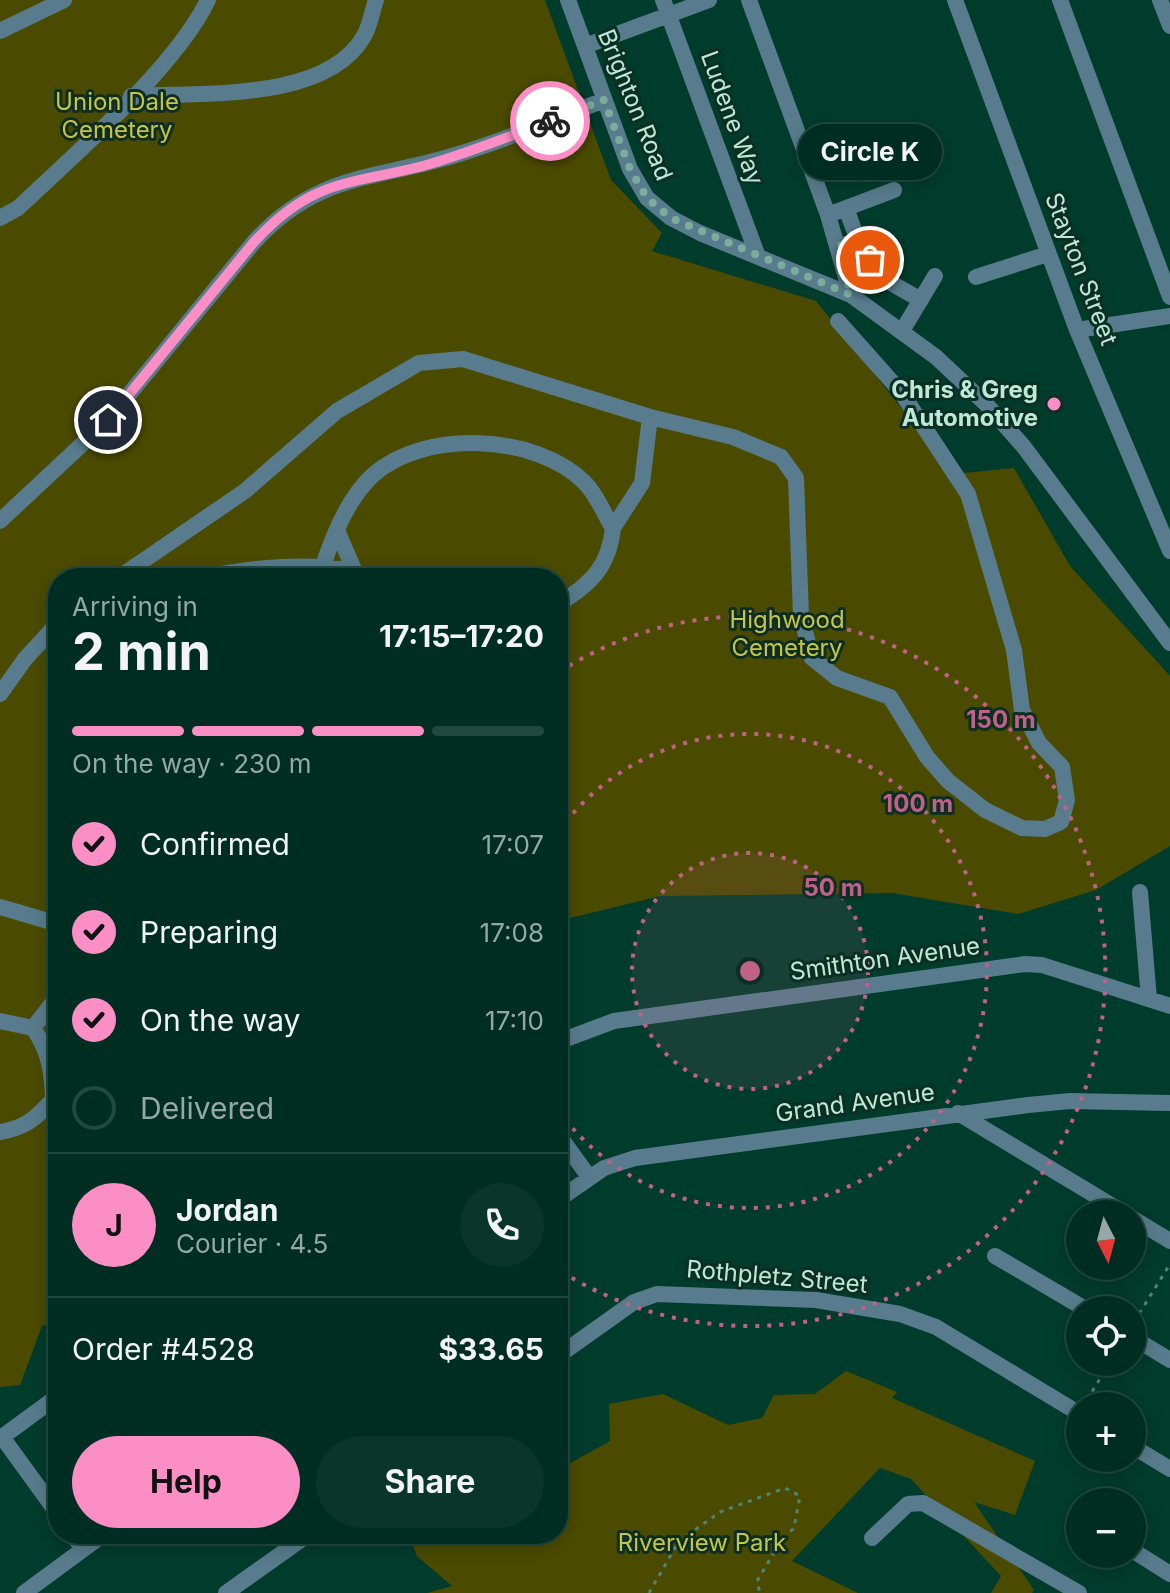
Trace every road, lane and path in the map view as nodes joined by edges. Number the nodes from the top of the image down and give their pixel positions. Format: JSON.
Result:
{"nodes":[{"id":1,"x":64,"y":0,"type":"edge"},
{"id":2,"x":208,"y":0,"type":"edge"},
{"id":3,"x":376,"y":0,"type":"edge"},
{"id":4,"x":568,"y":0,"type":"edge"},
{"id":5,"x":709,"y":0,"type":"edge"},
{"id":6,"x":749,"y":0,"type":"edge"},
{"id":7,"x":955,"y":0,"type":"edge"},
{"id":8,"x":1060,"y":0,"type":"edge"},
{"id":9,"x":1160,"y":0,"type":"edge"},
{"id":10,"x":666,"y":8,"type":"edge"},
{"id":11,"x":1170,"y":26,"type":"edge"},
{"id":12,"x":0,"y":31,"type":"edge"},
{"id":13,"x":585,"y":46,"type":"junction"},
{"id":14,"x":131,"y":96,"type":"junction"},
{"id":15,"x":604,"y":100,"type":"junction"},
{"id":16,"x":894,"y":190,"type":"dead end"},
{"id":17,"x":846,"y":208,"type":"junction"},
{"id":18,"x":828,"y":215,"type":"junction"},
{"id":19,"x":0,"y":218,"type":"edge"},
{"id":20,"x":858,"y":241,"type":"junction"},
{"id":21,"x":838,"y":246,"type":"junction"},
{"id":22,"x":757,"y":254,"type":"junction"},
{"id":23,"x":1048,"y":254,"type":"junction"},
{"id":24,"x":935,"y":276,"type":"dead end"},
{"id":25,"x":976,"y":277,"type":"dead end"},
{"id":26,"x":851,"y":295,"type":"junction"},
{"id":27,"x":1170,"y":297,"type":"edge"},
{"id":28,"x":921,"y":300,"type":"junction"},
{"id":29,"x":1170,"y":316,"type":"edge"},
{"id":30,"x":838,"y":321,"type":"dead end"},
{"id":31,"x":1077,"y":330,"type":"junction"},
{"id":32,"x":902,"y":331,"type":"junction"},
{"id":33,"x":650,"y":417,"type":"junction"},
{"id":34,"x":0,"y":521,"type":"edge"},
{"id":35,"x":613,"y":528,"type":"junction"},
{"id":36,"x":334,"y":534,"type":"junction"},
{"id":37,"x":1170,"y":551,"type":"edge"},
{"id":38,"x":323,"y":566,"type":"junction"},
{"id":39,"x":133,"y":568,"type":"edge"},
{"id":40,"x":315,"y":568,"type":"edge"},
{"id":41,"x":331,"y":568,"type":"edge"},
{"id":42,"x":353,"y":568,"type":"edge"},
{"id":43,"x":568,"y":598,"type":"edge"},
{"id":44,"x":48,"y":635,"type":"edge"},
{"id":45,"x":1170,"y":643,"type":"edge"},
{"id":46,"x":0,"y":694,"type":"edge"},
{"id":47,"x":1140,"y":892,"type":"dead end"},
{"id":48,"x":0,"y":907,"type":"edge"},
{"id":49,"x":48,"y":921,"type":"edge"},
{"id":50,"x":1149,"y":999,"type":"junction"},
{"id":51,"x":1170,"y":1006,"type":"edge"},
{"id":52,"x":48,"y":1009,"type":"edge"},
{"id":53,"x":0,"y":1021,"type":"edge"},
{"id":54,"x":33,"y":1028,"type":"junction"},
{"id":55,"x":568,"y":1038,"type":"edge"},
{"id":56,"x":48,"y":1056,"type":"edge"},
{"id":57,"x":1170,"y":1103,"type":"edge"},
{"id":58,"x":48,"y":1105,"type":"edge"},
{"id":59,"x":958,"y":1113,"type":"junction"},
{"id":60,"x":0,"y":1132,"type":"edge"},
{"id":61,"x":568,"y":1148,"type":"edge"},
{"id":62,"x":589,"y":1177,"type":"junction"},
{"id":63,"x":568,"y":1193,"type":"edge"},
{"id":64,"x":1103,"y":1200,"type":"edge"},
{"id":65,"x":1146,"y":1226,"type":"edge"},
{"id":66,"x":1170,"y":1241,"type":"edge"},
{"id":67,"x":995,"y":1256,"type":"dead end"},
{"id":68,"x":1170,"y":1264,"type":"edge"},
{"id":69,"x":1066,"y":1298,"type":"edge"},
{"id":70,"x":1146,"y":1303,"type":"edge"},
{"id":71,"x":1146,"y":1345,"type":"edge"},
{"id":72,"x":568,"y":1349,"type":"edge"},
{"id":73,"x":1170,"y":1360,"type":"edge"},
{"id":74,"x":48,"y":1403,"type":"edge"},
{"id":75,"x":1066,"y":1406,"type":"edge"},
{"id":76,"x":1146,"y":1454,"type":"edge"},
{"id":77,"x":1170,"y":1469,"type":"edge"},
{"id":78,"x":48,"y":1500,"type":"edge"},
{"id":79,"x":872,"y":1538,"type":"dead end"},
{"id":80,"x":79,"y":1544,"type":"edge"},
{"id":81,"x":90,"y":1544,"type":"edge"},
{"id":82,"x":295,"y":1544,"type":"edge"},
{"id":83,"x":83,"y":1549,"type":"junction"},
{"id":84,"x":1146,"y":1559,"type":"edge"},
{"id":85,"x":1170,"y":1574,"type":"edge"},
{"id":86,"x":24,"y":1593,"type":"edge"},
{"id":87,"x":226,"y":1593,"type":"edge"},
{"id":88,"x":649,"y":1593,"type":"edge"},
{"id":89,"x":760,"y":1593,"type":"edge"},
{"id":90,"x":1079,"y":1593,"type":"edge"}],
"edges":[{"from":1,"to":12,"type":"street"},
{"from":2,"to":14,"type":"street"},
{"from":3,"to":14,"type":"street"},
{"from":4,"to":13,"type":"street","name":"Brighton Road"},
{"from":5,"to":10,"type":"street"},
{"from":6,"to":18,"type":"street"},
{"from":7,"to":23,"type":"street","name":"Stayton Street"},
{"from":8,"to":27,"type":"street"},
{"from":9,"to":11,"type":"street"},
{"from":10,"to":13,"type":"street"},
{"from":10,"to":22,"type":"street","name":"Ludene Way"},
{"from":13,"to":15,"type":"street","name":"Brighton Road"},
{"from":14,"to":19,"type":"street"},
{"from":15,"to":22,"type":"street","name":"Brighton Road"},
{"from":15,"to":34,"type":"street"},
{"from":16,"to":17,"type":"street"},
{"from":17,"to":18,"type":"street"},
{"from":17,"to":20,"type":"street"},
{"from":18,"to":21,"type":"street"},
{"from":20,"to":21,"type":"street"},
{"from":20,"to":28,"type":"street"},
{"from":21,"to":26,"type":"street"},
{"from":22,"to":26,"type":"street","name":"Brighton Road"},
{"from":23,"to":25,"type":"street"},
{"from":23,"to":31,"type":"street","name":"Stayton Street"},
{"from":24,"to":28,"type":"street"},
{"from":26,"to":32,"type":"street","name":"Brighton Road"},
{"from":28,"to":32,"type":"street"},
{"from":29,"to":31,"type":"street"},
{"from":30,"to":33,"type":"street"},
{"from":31,"to":37,"type":"street","name":"Stayton Street"},
{"from":32,"to":45,"type":"street","name":"Brighton Road"},
{"from":33,"to":35,"type":"street"},
{"from":33,"to":39,"type":"street"},
{"from":35,"to":36,"type":"street"},
{"from":35,"to":43,"type":"street"},
{"from":36,"to":38,"type":"street"},
{"from":36,"to":42,"type":"street"},
{"from":38,"to":40,"type":"street"},
{"from":38,"to":41,"type":"street"},
{"from":44,"to":46,"type":"street"},
{"from":47,"to":50,"type":"street"},
{"from":48,"to":49,"type":"street"},
{"from":50,"to":51,"type":"street","name":"Smithton Avenue"},
{"from":50,"to":55,"type":"street","name":"Smithton Avenue"},
{"from":52,"to":54,"type":"street"},
{"from":53,"to":54,"type":"street"},
{"from":54,"to":56,"type":"street"},
{"from":57,"to":59,"type":"street","name":"Grand Avenue"},
{"from":58,"to":60,"type":"street"},
{"from":59,"to":62,"type":"street","name":"Grand Avenue"},
{"from":59,"to":64,"type":"street"},
{"from":61,"to":62,"type":"street"},
{"from":62,"to":63,"type":"street","name":"Grand Avenue"},
{"from":65,"to":66,"type":"street"},
{"from":67,"to":69,"type":"street"},
{"from":68,"to":70,"type":"path"},
{"from":71,"to":73,"type":"street"},
{"from":72,"to":75,"type":"street","name":"Rothpletz Street"},
{"from":74,"to":78,"type":"street"},
{"from":76,"to":77,"type":"street"},
{"from":79,"to":90,"type":"street"},
{"from":80,"to":83,"type":"street"},
{"from":81,"to":83,"type":"street"},
{"from":82,"to":87,"type":"street"},
{"from":83,"to":86,"type":"street"},
{"from":84,"to":85,"type":"street"},
{"from":88,"to":89,"type":"path"}]}
